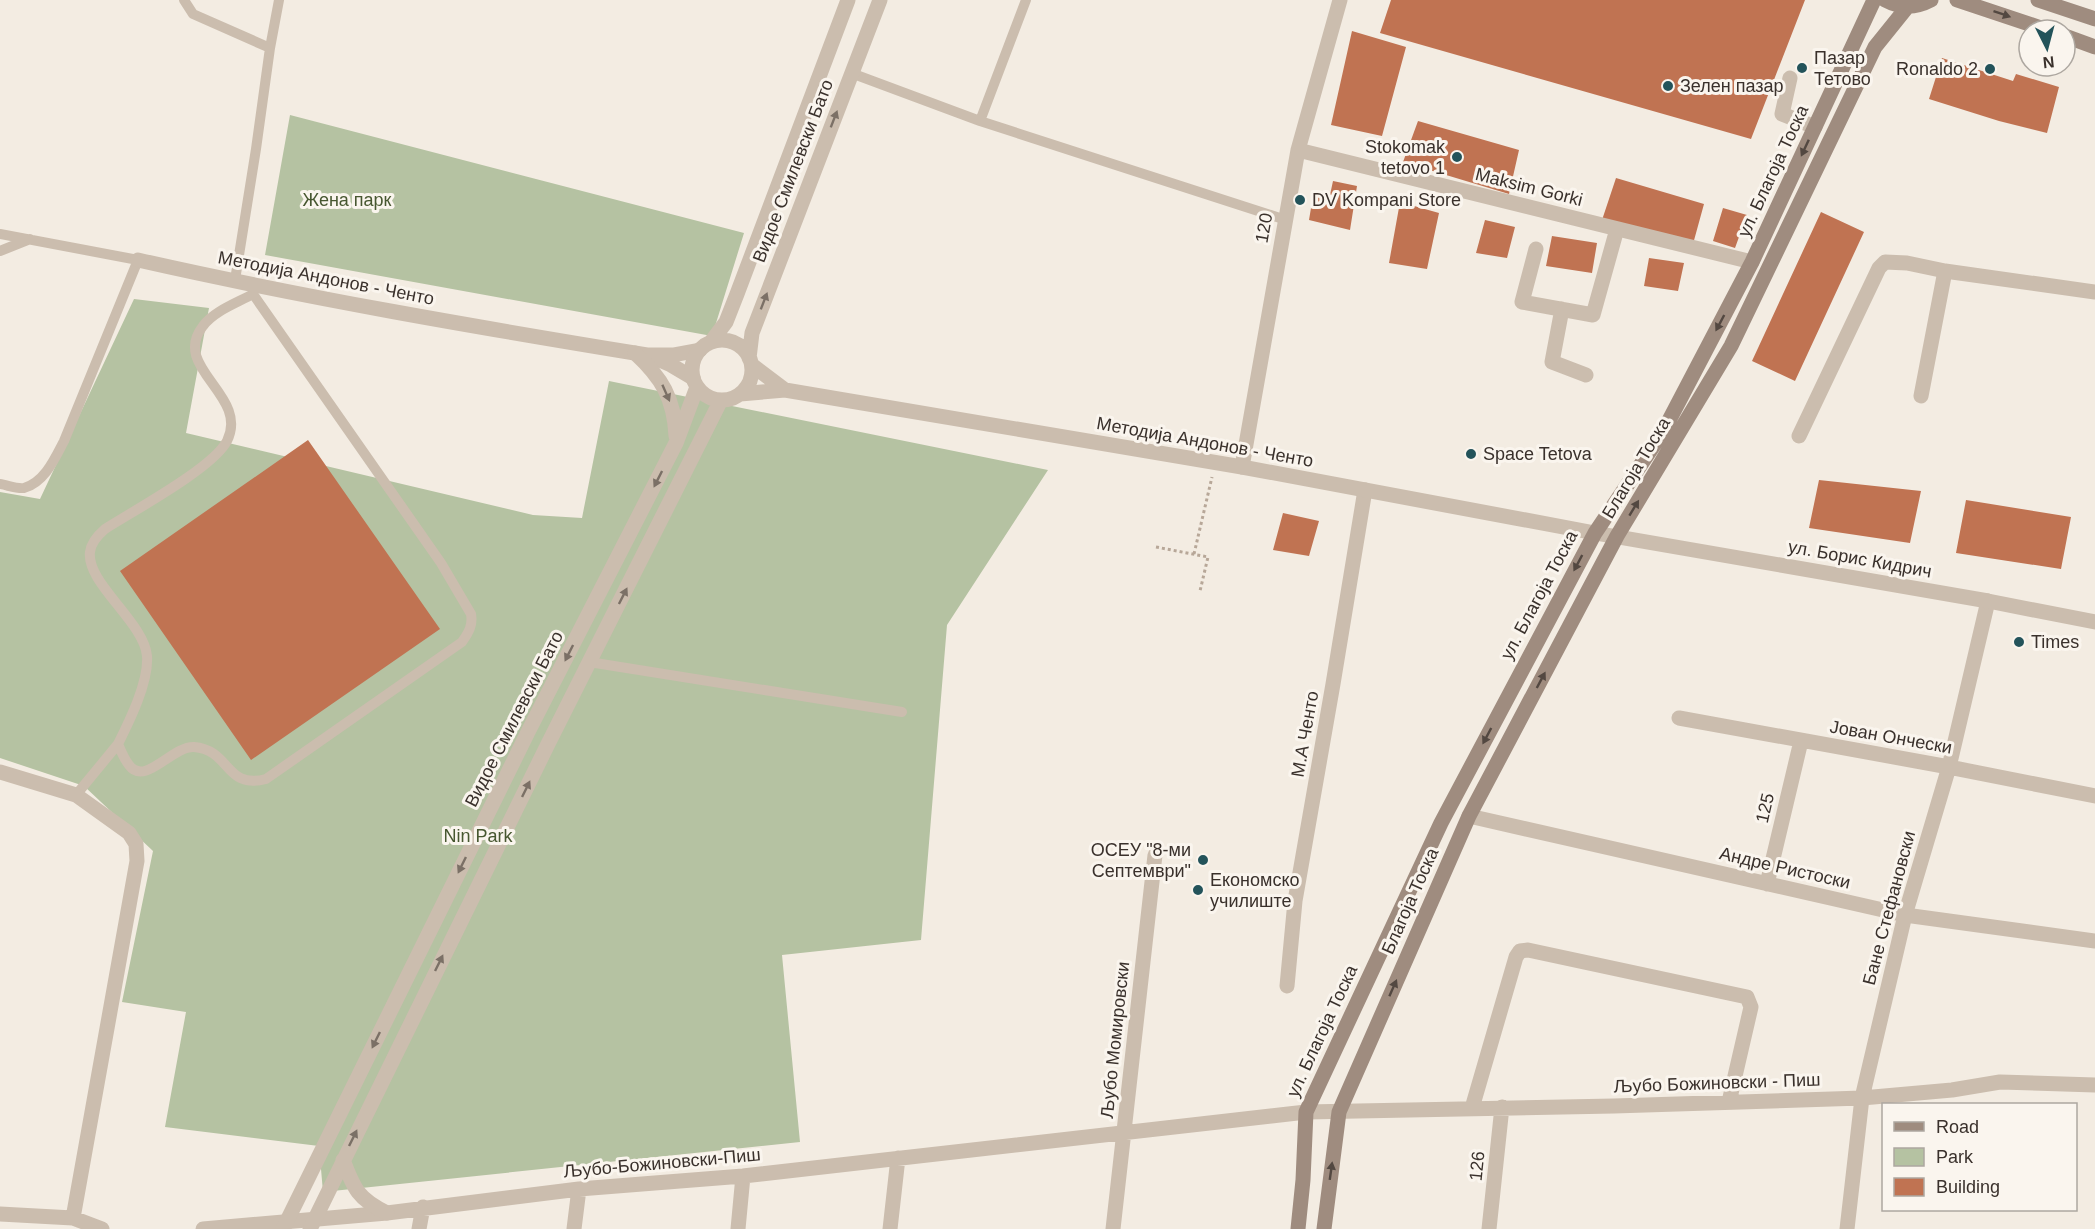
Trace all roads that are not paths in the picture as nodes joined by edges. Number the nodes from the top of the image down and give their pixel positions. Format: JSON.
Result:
{"nodes":[{"id":1,"x":184,"y":0,"type":"edge"},
{"id":2,"x":279,"y":0,"type":"edge"},
{"id":3,"x":848,"y":0,"type":"edge"},
{"id":4,"x":880,"y":0,"type":"edge"},
{"id":5,"x":1026,"y":0,"type":"edge"},
{"id":6,"x":1340,"y":0,"type":"edge"},
{"id":7,"x":1874,"y":0,"type":"edge"},
{"id":8,"x":1885,"y":0,"type":"edge"},
{"id":9,"x":1930,"y":0,"type":"edge"},
{"id":10,"x":1957,"y":0,"type":"edge"},
{"id":11,"x":2038,"y":0,"type":"edge"},
{"id":12,"x":1908,"y":6,"type":"junction"},
{"id":13,"x":2095,"y":19,"type":"edge"},
{"id":14,"x":2017,"y":20,"type":"edge"},
{"id":15,"x":2077,"y":40,"type":"edge"},
{"id":16,"x":2095,"y":47,"type":"edge"},
{"id":17,"x":270,"y":48,"type":"junction"},
{"id":18,"x":851,"y":73,"type":"junction"},
{"id":19,"x":1790,"y":78,"type":"dead end"},
{"id":20,"x":980,"y":121,"type":"junction"},
{"id":21,"x":1815,"y":127,"type":"junction"},
{"id":22,"x":1298,"y":150,"type":"junction"},
{"id":23,"x":1286,"y":220,"type":"junction"},
{"id":24,"x":1617,"y":230,"type":"junction"},
{"id":25,"x":0,"y":234,"type":"edge"},
{"id":26,"x":30,"y":239,"type":"junction"},
{"id":27,"x":1536,"y":249,"type":"dead end"},
{"id":28,"x":0,"y":251,"type":"edge"},
{"id":29,"x":138,"y":260,"type":"junction"},
{"id":30,"x":1752,"y":262,"type":"junction"},
{"id":31,"x":1945,"y":271,"type":"junction"},
{"id":32,"x":235,"y":279,"type":"junction"},
{"id":33,"x":253,"y":289,"type":"junction"},
{"id":34,"x":2095,"y":292,"type":"edge"},
{"id":35,"x":1562,"y":309,"type":"junction"},
{"id":36,"x":705,"y":346,"type":"junction"},
{"id":37,"x":641,"y":354,"type":"junction"},
{"id":38,"x":750,"y":361,"type":"junction"},
{"id":39,"x":1586,"y":375,"type":"dead end"},
{"id":40,"x":695,"y":382,"type":"junction"},
{"id":41,"x":785,"y":390,"type":"junction"},
{"id":42,"x":740,"y":394,"type":"junction"},
{"id":43,"x":1921,"y":396,"type":"dead end"},
{"id":44,"x":721,"y":400,"type":"junction"},
{"id":45,"x":1798,"y":436,"type":"dead end"},
{"id":46,"x":676,"y":443,"type":"junction"},
{"id":47,"x":1242,"y":467,"type":"junction"},
{"id":48,"x":0,"y":484,"type":"edge"},
{"id":49,"x":1365,"y":490,"type":"junction"},
{"id":50,"x":1594,"y":533,"type":"junction"},
{"id":51,"x":1617,"y":536,"type":"junction"},
{"id":52,"x":1988,"y":601,"type":"junction"},
{"id":53,"x":2095,"y":622,"type":"edge"},
{"id":54,"x":589,"y":662,"type":"junction"},
{"id":55,"x":902,"y":712,"type":"dead end"},
{"id":56,"x":1679,"y":718,"type":"dead end"},
{"id":57,"x":1801,"y":741,"type":"junction"},
{"id":58,"x":118,"y":744,"type":"junction"},
{"id":59,"x":1948,"y":766,"type":"junction"},
{"id":60,"x":0,"y":772,"type":"edge"},
{"id":61,"x":76,"y":795,"type":"junction"},
{"id":62,"x":2095,"y":796,"type":"edge"},
{"id":63,"x":1469,"y":816,"type":"junction"},
{"id":64,"x":1155,"y":855,"type":"dead end"},
{"id":65,"x":1767,"y":884,"type":"junction"},
{"id":66,"x":1905,"y":915,"type":"junction"},
{"id":67,"x":2095,"y":941,"type":"edge"},
{"id":68,"x":1287,"y":986,"type":"dead end"},
{"id":69,"x":2095,"y":1085,"type":"edge"},
{"id":70,"x":1862,"y":1098,"type":"junction"},
{"id":71,"x":1729,"y":1102,"type":"junction"},
{"id":72,"x":1502,"y":1107,"type":"junction"},
{"id":73,"x":1472,"y":1108,"type":"junction"},
{"id":74,"x":1306,"y":1112,"type":"junction"},
{"id":75,"x":1339,"y":1112,"type":"junction"},
{"id":76,"x":1124,"y":1131,"type":"junction"},
{"id":77,"x":898,"y":1158,"type":"junction"},
{"id":78,"x":343,"y":1160,"type":"junction"},
{"id":79,"x":743,"y":1176,"type":"junction"},
{"id":80,"x":579,"y":1189,"type":"junction"},
{"id":81,"x":423,"y":1207,"type":"junction"},
{"id":82,"x":387,"y":1213,"type":"junction"},
{"id":83,"x":0,"y":1214,"type":"edge"},
{"id":84,"x":73,"y":1218,"type":"junction"},
{"id":85,"x":312,"y":1224,"type":"edge"},
{"id":86,"x":284,"y":1225,"type":"edge"},
{"id":87,"x":102,"y":1229,"type":"edge"},
{"id":88,"x":203,"y":1229,"type":"edge"},
{"id":89,"x":419,"y":1229,"type":"edge"},
{"id":90,"x":574,"y":1229,"type":"edge"},
{"id":91,"x":738,"y":1229,"type":"edge"},
{"id":92,"x":890,"y":1229,"type":"edge"},
{"id":93,"x":1113,"y":1229,"type":"edge"},
{"id":94,"x":1298,"y":1229,"type":"edge"},
{"id":95,"x":1324,"y":1229,"type":"edge"},
{"id":96,"x":1490,"y":1229,"type":"edge"},
{"id":97,"x":1847,"y":1229,"type":"edge"}],
"edges":[{"from":1,"to":17,"type":"lane"},
{"from":2,"to":17,"type":"lane"},
{"from":3,"to":36,"type":"street","name":"Видое Смилевски Бато"},
{"from":4,"to":18,"type":"street","name":"Видое Смилевски Бато"},
{"from":5,"to":20,"type":"lane"},
{"from":6,"to":22,"type":"street","name":"120"},
{"from":7,"to":21,"type":"main road","name":"ул. Благоја Тоска"},
{"from":8,"to":12,"type":"main road"},
{"from":9,"to":12,"type":"main road"},
{"from":10,"to":14,"type":"main road","one_way":true},
{"from":11,"to":13,"type":"main road"},
{"from":51,"to":12,"type":"main road","name":"Благоја Тоска","one_way":true},
{"from":15,"to":16,"type":"main road"},
{"from":17,"to":32,"type":"lane"},
{"from":18,"to":20,"type":"lane"},
{"from":38,"to":18,"type":"street","name":"Видое Смилевски Бато","one_way":true},
{"from":19,"to":21,"type":"street"},
{"from":20,"to":23,"type":"lane"},
{"from":21,"to":30,"type":"main road","name":"ул. Благоја Тоска","one_way":true},
{"from":22,"to":23,"type":"street","name":"120"},
{"from":22,"to":24,"type":"street","name":"Maksim Gorki"},
{"from":23,"to":47,"type":"street","name":"120"},
{"from":24,"to":30,"type":"street","name":"Maksim Gorki"},
{"from":24,"to":35,"type":"street"},
{"from":25,"to":26,"type":"lane","name":"Методија Андонов - Ченто"},
{"from":26,"to":28,"type":"lane"},
{"from":26,"to":29,"type":"lane","name":"Методија Андонов - Ченто"},
{"from":27,"to":35,"type":"street"},
{"from":29,"to":32,"type":"street","name":"Методија Андонов - Ченто"},
{"from":29,"to":48,"type":"lane"},
{"from":30,"to":50,"type":"main road","name":"ул. Благоја Тоска","one_way":true},
{"from":31,"to":34,"type":"street"},
{"from":31,"to":43,"type":"street"},
{"from":31,"to":45,"type":"street"},
{"from":32,"to":33,"type":"street","name":"Методија Андонов - Ченто"},
{"from":33,"to":37,"type":"street","name":"Методија Андонов - Ченто"},
{"from":33,"to":58,"type":"lane"},
{"from":33,"to":58,"type":"lane"},
{"from":35,"to":39,"type":"street"},
{"from":36,"to":37,"type":"street","name":"Методија Андонов - Ченто"},
{"from":36,"to":38,"type":"street"},
{"from":36,"to":40,"type":"street"},
{"from":37,"to":40,"type":"street","name":"Методија Андонов - Ченто"},
{"from":37,"to":46,"type":"street","one_way":true},
{"from":38,"to":41,"type":"street","name":"Методија Андонов - Ченто"},
{"from":38,"to":42,"type":"street"},
{"from":40,"to":44,"type":"street"},
{"from":40,"to":46,"type":"street","name":"Видое Смилевски Бато"},
{"from":41,"to":42,"type":"street","name":"Методија Андонов - Ченто"},
{"from":41,"to":47,"type":"street","name":"Методија Андонов - Ченто"},
{"from":42,"to":44,"type":"street"},
{"from":54,"to":44,"type":"street","one_way":true},
{"from":46,"to":86,"type":"street","name":"Видое Смилевски Бато","one_way":true},
{"from":47,"to":49,"type":"street","name":"Методија Андонов - Ченто"},
{"from":49,"to":50,"type":"street","name":"Методија Андонов - Ченто"},
{"from":49,"to":68,"type":"street","name":"М.А Ченто"},
{"from":50,"to":51,"type":"street","name":"Методија Андонов - Ченто"},
{"from":50,"to":74,"type":"main road","name":"ул. Благоја Тоска","one_way":true},
{"from":51,"to":52,"type":"street","name":"ул. Борис Кидрич"},
{"from":63,"to":51,"type":"main road","name":"Благоја Тоска","one_way":true},
{"from":52,"to":53,"type":"street","name":"ул. Борис Кидрич"},
{"from":52,"to":59,"type":"street","name":"Бане Стефановски"},
{"from":54,"to":55,"type":"lane"},
{"from":78,"to":54,"type":"street","one_way":true},
{"from":56,"to":57,"type":"street","name":"Јован Ончески"},
{"from":57,"to":59,"type":"street","name":"Јован Ончески"},
{"from":57,"to":65,"type":"street","name":"125"},
{"from":58,"to":61,"type":"lane"},
{"from":59,"to":62,"type":"street","name":"Јован Ончески"},
{"from":59,"to":66,"type":"street","name":"Бане Стефановски"},
{"from":60,"to":61,"type":"street"},
{"from":61,"to":84,"type":"street"},
{"from":63,"to":65,"type":"street","name":"Андре Ристоски"},
{"from":75,"to":63,"type":"main road","name":"Благоја Тоска","one_way":true},
{"from":64,"to":76,"type":"street","name":"Љубо Момировски"},
{"from":65,"to":66,"type":"street","name":"Андре Ристоски"},
{"from":66,"to":67,"type":"street","name":"Андре Ристоски"},
{"from":66,"to":70,"type":"street","name":"Бане Стефановски"},
{"from":69,"to":70,"type":"street","name":"Љубо Божиновски - Пиш"},
{"from":70,"to":71,"type":"street","name":"Љубо Божиновски - Пиш"},
{"from":70,"to":97,"type":"street","name":"Бане Стефановски"},
{"from":71,"to":72,"type":"street","name":"Љубо Божиновски - Пиш"},
{"from":71,"to":73,"type":"street"},
{"from":72,"to":73,"type":"street","name":"Љубо Божиновски - Пиш"},
{"from":72,"to":96,"type":"street","name":"126"},
{"from":73,"to":75,"type":"street","name":"Љубо Божиновски - Пиш"},
{"from":74,"to":75,"type":"street","name":"Љубо Божиновски - Пиш"},
{"from":74,"to":76,"type":"street","name":"Љубо-Божиновски-Пиш"},
{"from":74,"to":94,"type":"main road","name":"ул. Благоја Тоска"},
{"from":95,"to":75,"type":"main road","name":"Благоја Тоска","one_way":true},
{"from":76,"to":77,"type":"street","name":"Љубо-Божиновски-Пиш"},
{"from":76,"to":93,"type":"street","name":"Љубо Момировски"},
{"from":77,"to":79,"type":"street","name":"Љубо-Божиновски-Пиш"},
{"from":77,"to":92,"type":"street"},
{"from":78,"to":82,"type":"street"},
{"from":78,"to":85,"type":"street"},
{"from":79,"to":80,"type":"street","name":"Љубо-Божиновски-Пиш"},
{"from":79,"to":91,"type":"street"},
{"from":80,"to":81,"type":"street","name":"Љубо-Божиновски-Пиш"},
{"from":80,"to":90,"type":"street"},
{"from":81,"to":82,"type":"street","name":"Љубо-Божиновски-Пиш"},
{"from":81,"to":89,"type":"street"},
{"from":82,"to":85,"type":"street","name":"Љубо-Божиновски-Пиш"},
{"from":83,"to":84,"type":"street"},
{"from":84,"to":87,"type":"street"},
{"from":85,"to":86,"type":"street","name":"Љубо-Божиновски-Пиш"},
{"from":86,"to":88,"type":"street","name":"Љубо-Божиновски-Пиш"}]}
